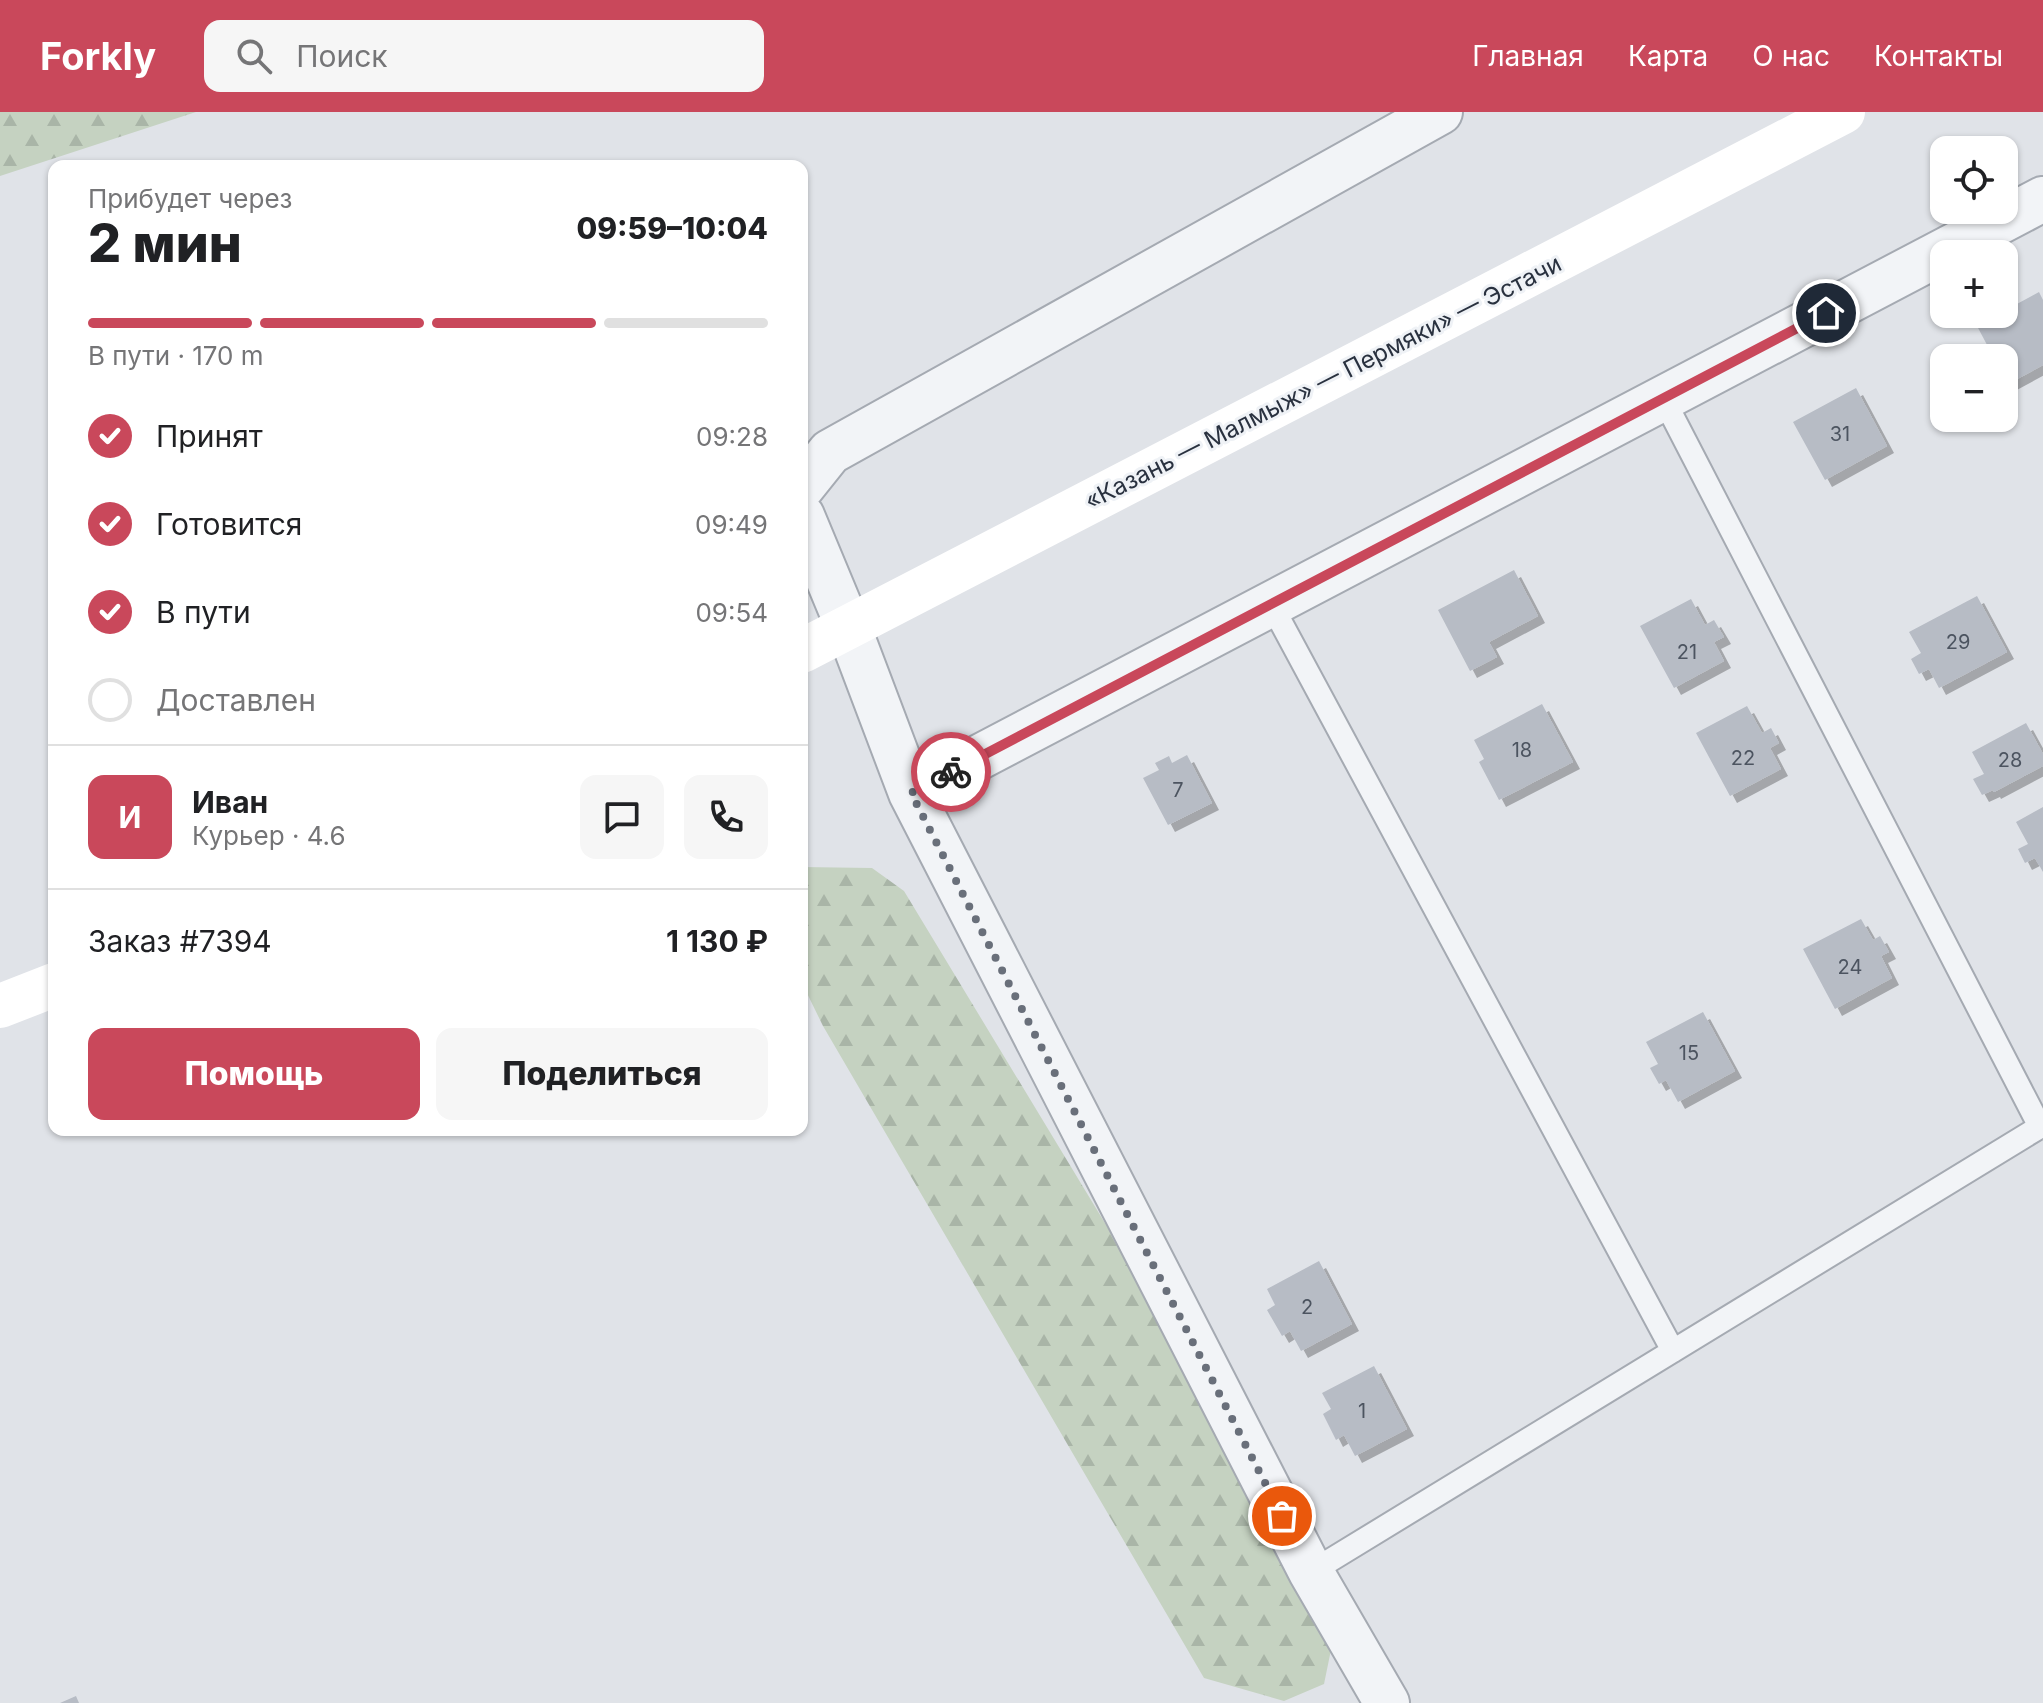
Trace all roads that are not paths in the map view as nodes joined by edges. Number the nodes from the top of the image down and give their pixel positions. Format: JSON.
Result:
{"nodes":[{"id":1,"x":1440,"y":112,"type":"edge"},
{"id":2,"x":1843,"y":112,"type":"edge"},
{"id":3,"x":2043,"y":199,"type":"edge"},
{"id":4,"x":1663,"y":398,"type":"junction"},
{"id":5,"x":808,"y":480,"type":"edge"},
{"id":6,"x":808,"y":530,"type":"edge"},
{"id":7,"x":1271,"y":604,"type":"junction"},
{"id":8,"x":849,"y":629,"type":"junction"},
{"id":9,"x":808,"y":648,"type":"edge"},
{"id":10,"x":911,"y":793,"type":"junction"},
{"id":11,"x":48,"y":987,"type":"edge"},
{"id":12,"x":0,"y":1006,"type":"edge"},
{"id":13,"x":2042,"y":1126,"type":"edge"},
{"id":14,"x":1673,"y":1351,"type":"junction"},
{"id":15,"x":1311,"y":1572,"type":"junction"},
{"id":16,"x":1387,"y":1703,"type":"edge"}],
"edges":[{"from":1,"to":5,"type":"street"},
{"from":2,"to":8,"type":"street","name":"«Казань — Малмыж» — Пермяки» — Эстачи"},
{"from":3,"to":4,"type":"street"},
{"from":4,"to":7,"type":"street"},
{"from":4,"to":13,"type":"lane"},
{"from":6,"to":8,"type":"street"},
{"from":7,"to":10,"type":"street"},
{"from":7,"to":14,"type":"lane"},
{"from":8,"to":9,"type":"street","name":"«Казань — Малмыж» — Пермяки» — Эстачи"},
{"from":8,"to":10,"type":"street"},
{"from":10,"to":15,"type":"street"},
{"from":11,"to":12,"type":"street"},
{"from":13,"to":14,"type":"lane"},
{"from":14,"to":15,"type":"lane"},
{"from":15,"to":16,"type":"street"}]}
